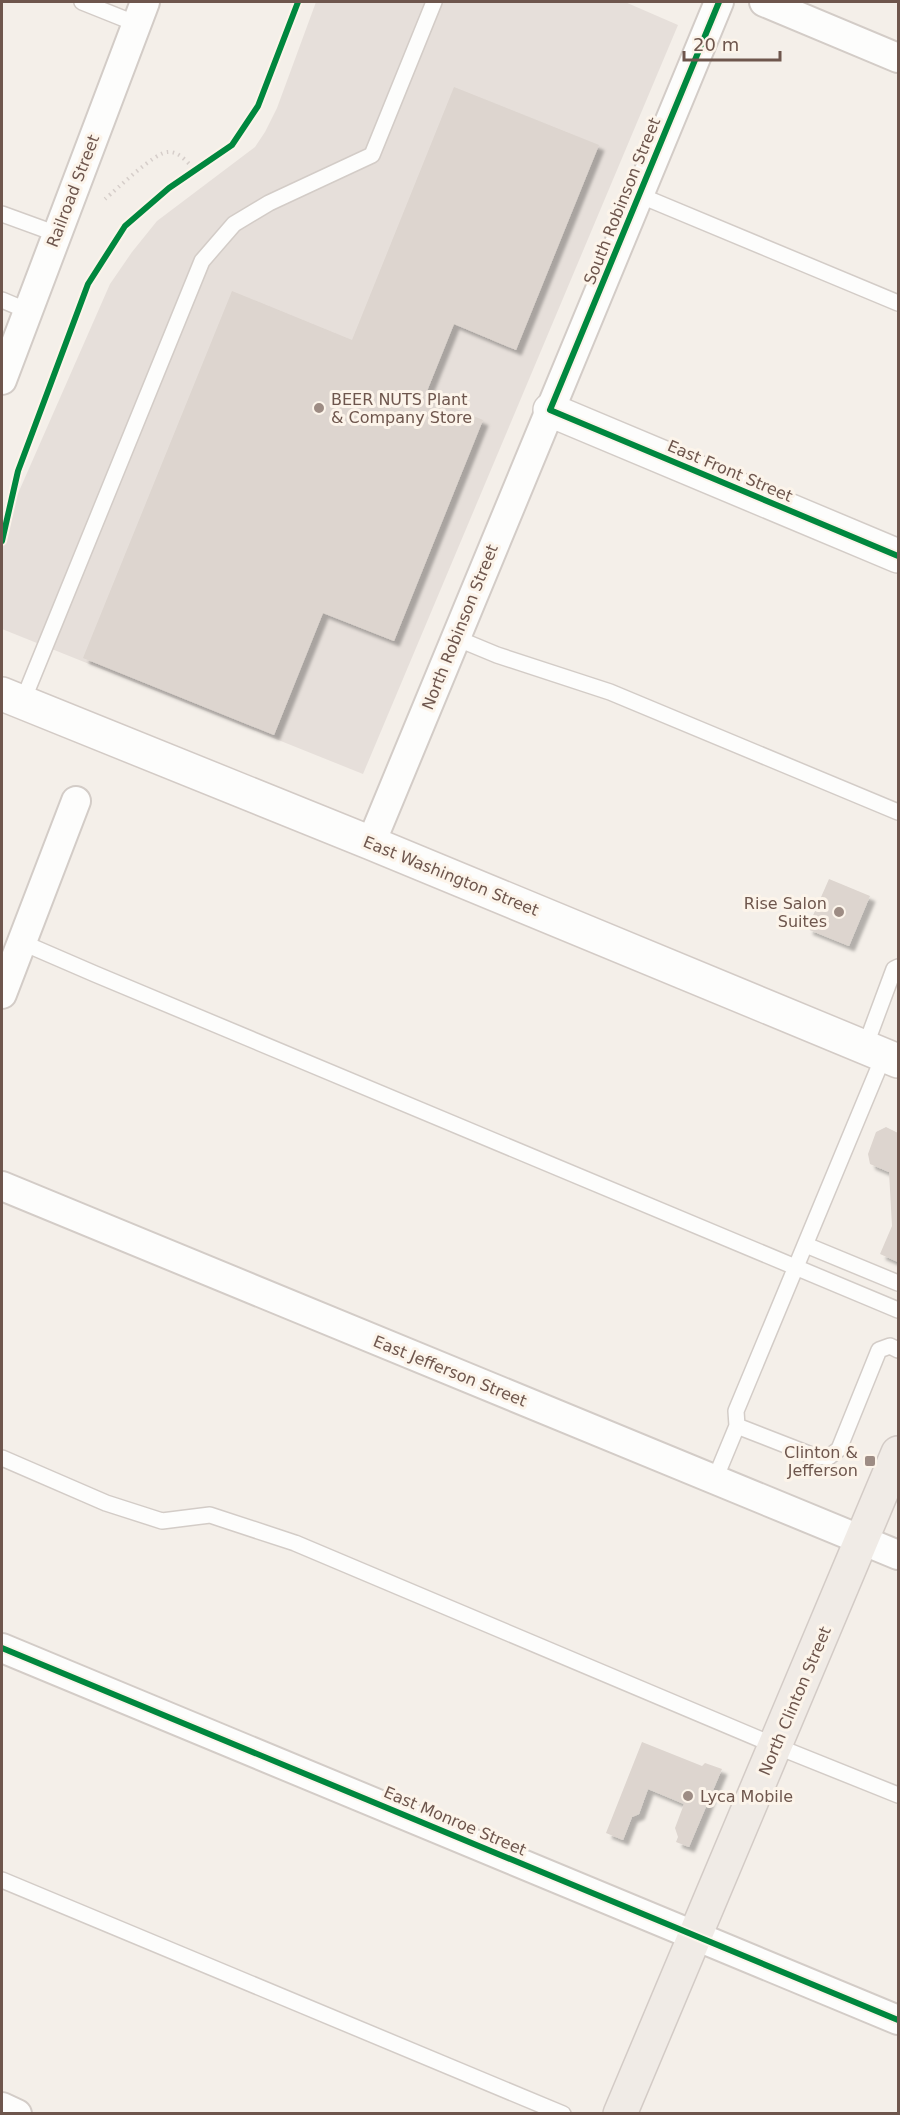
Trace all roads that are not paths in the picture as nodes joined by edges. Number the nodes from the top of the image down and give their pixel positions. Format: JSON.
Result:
{"nodes":[{"id":1,"x":82,"y":2,"type":"edge"},
{"id":2,"x":434,"y":2,"type":"edge"},
{"id":3,"x":719,"y":2,"type":"edge"},
{"id":4,"x":764,"y":2,"type":"edge"},
{"id":5,"x":141,"y":13,"type":"edge"},
{"id":6,"x":898,"y":58,"type":"edge"},
{"id":7,"x":639,"y":195,"type":"junction"},
{"id":8,"x":2,"y":214,"type":"edge"},
{"id":9,"x":57,"y":234,"type":"junction"},
{"id":10,"x":2,"y":300,"type":"edge"},
{"id":11,"x":898,"y":303,"type":"edge"},
{"id":12,"x":27,"y":311,"type":"junction"},
{"id":13,"x":2,"y":380,"type":"edge"},
{"id":14,"x":550,"y":410,"type":"junction"},
{"id":15,"x":898,"y":556,"type":"edge"},
{"id":16,"x":456,"y":638,"type":"junction"},
{"id":17,"x":12,"y":698,"type":"edge"},
{"id":18,"x":76,"y":801,"type":"dead end"},
{"id":19,"x":898,"y":812,"type":"edge"},
{"id":20,"x":371,"y":843,"type":"junction"},
{"id":21,"x":21,"y":942,"type":"junction"},
{"id":22,"x":898,"y":967,"type":"edge"},
{"id":23,"x":2,"y":994,"type":"edge"},
{"id":24,"x":882,"y":1054,"type":"edge"},
{"id":25,"x":2,"y":1186,"type":"edge"},
{"id":26,"x":806,"y":1245,"type":"junction"},
{"id":27,"x":797,"y":1268,"type":"junction"},
{"id":28,"x":898,"y":1283,"type":"edge"},
{"id":29,"x":898,"y":1310,"type":"edge"},
{"id":30,"x":898,"y":1350,"type":"edge"},
{"id":31,"x":737,"y":1426,"type":"junction"},
{"id":32,"x":898,"y":1453,"type":"edge"},
{"id":33,"x":2,"y":1458,"type":"edge"},
{"id":34,"x":715,"y":1479,"type":"junction"},
{"id":35,"x":863,"y":1540,"type":"junction"},
{"id":36,"x":898,"y":1555,"type":"edge"},
{"id":37,"x":2,"y":1648,"type":"edge"},
{"id":38,"x":776,"y":1746,"type":"junction"},
{"id":39,"x":898,"y":1795,"type":"edge"},
{"id":40,"x":2,"y":1880,"type":"edge"},
{"id":41,"x":695,"y":1935,"type":"junction"},
{"id":42,"x":898,"y":2020,"type":"edge"},
{"id":43,"x":2,"y":2107,"type":"edge"},
{"id":44,"x":17,"y":2114,"type":"edge"},
{"id":45,"x":563,"y":2114,"type":"edge"},
{"id":46,"x":620,"y":2114,"type":"edge"}],
"edges":[{"from":1,"to":5,"type":"lane"},
{"from":2,"to":17,"type":"lane"},
{"from":3,"to":7,"type":"street","name":"South Robinson Street"},
{"from":4,"to":6,"type":"street"},
{"from":5,"to":9,"type":"street","name":"Railroad Street"},
{"from":7,"to":11,"type":"lane"},
{"from":7,"to":14,"type":"street","name":"South Robinson Street"},
{"from":8,"to":9,"type":"lane"},
{"from":9,"to":12,"type":"street","name":"Railroad Street"},
{"from":10,"to":12,"type":"lane"},
{"from":12,"to":13,"type":"street","name":"Railroad Street"},
{"from":14,"to":15,"type":"main road","name":"East Front Street"},
{"from":14,"to":16,"type":"street","name":"North Robinson Street"},
{"from":16,"to":19,"type":"lane"},
{"from":16,"to":20,"type":"street","name":"North Robinson Street"},
{"from":17,"to":20,"type":"main road","name":"East Washington Street"},
{"from":18,"to":21,"type":"street"},
{"from":20,"to":24,"type":"main road","name":"East Washington Street"},
{"from":21,"to":23,"type":"street"},
{"from":21,"to":27,"type":"lane"},
{"from":22,"to":24,"type":"lane"},
{"from":24,"to":26,"type":"lane"},
{"from":25,"to":34,"type":"street","name":"East Jefferson Street"},
{"from":26,"to":27,"type":"lane"},
{"from":26,"to":28,"type":"lane"},
{"from":27,"to":29,"type":"lane"},
{"from":27,"to":31,"type":"lane"},
{"from":30,"to":31,"type":"lane"},
{"from":31,"to":34,"type":"lane"},
{"from":32,"to":35,"type":"main road","name":"North Clinton Street"},
{"from":33,"to":38,"type":"lane"},
{"from":34,"to":35,"type":"street","name":"East Jefferson Street"},
{"from":35,"to":36,"type":"street","name":"East Jefferson Street"},
{"from":35,"to":38,"type":"main road","name":"North Clinton Street"},
{"from":37,"to":41,"type":"street","name":"East Monroe Street"},
{"from":38,"to":39,"type":"lane"},
{"from":38,"to":41,"type":"main road","name":"North Clinton Street"},
{"from":40,"to":45,"type":"lane"},
{"from":41,"to":42,"type":"street","name":"East Monroe Street"},
{"from":41,"to":46,"type":"main road","name":"North Clinton Street"},
{"from":43,"to":44,"type":"street"}]}
